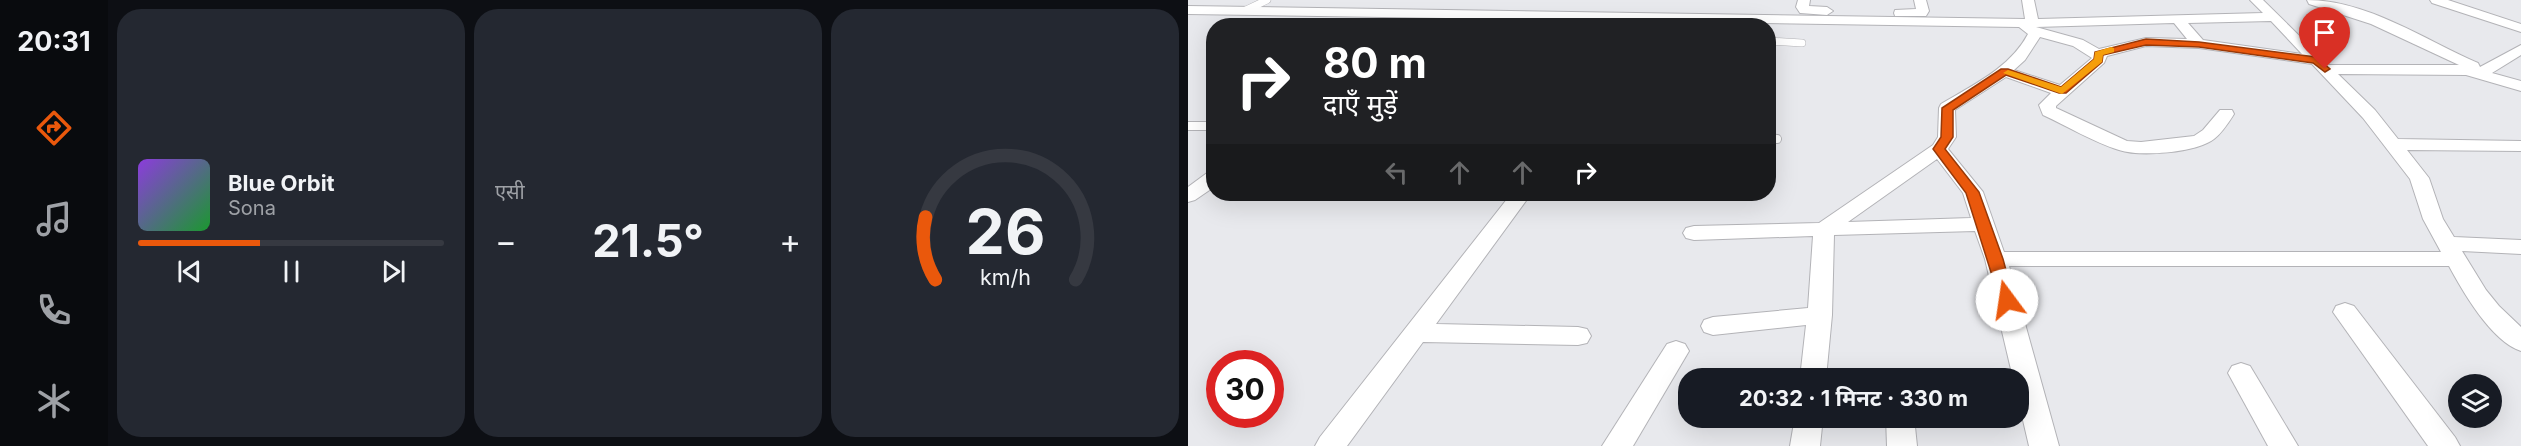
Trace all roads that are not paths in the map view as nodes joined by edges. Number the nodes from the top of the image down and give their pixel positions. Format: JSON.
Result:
{"nodes":[{"id":1,"x":1267,"y":0,"type":"edge"},
{"id":2,"x":1667,"y":0,"type":"edge"},
{"id":3,"x":1804,"y":0,"type":"edge"},
{"id":4,"x":1920,"y":0,"type":"edge"},
{"id":5,"x":2028,"y":0,"type":"edge"},
{"id":6,"x":2256,"y":0,"type":"edge"},
{"id":7,"x":2436,"y":0,"type":"edge"},
{"id":8,"x":2313,"y":1,"type":"edge"},
{"id":9,"x":1246,"y":10,"type":"junction"},
{"id":10,"x":1190,"y":11,"type":"edge"},
{"id":11,"x":1442,"y":13,"type":"junction"},
{"id":12,"x":2274,"y":17,"type":"junction"},
{"id":13,"x":1435,"y":18,"type":"edge"},
{"id":14,"x":1573,"y":18,"type":"edge"},
{"id":15,"x":1654,"y":18,"type":"edge"},
{"id":16,"x":1712,"y":18,"type":"edge"},
{"id":17,"x":2177,"y":19,"type":"junction"},
{"id":18,"x":2030,"y":26,"type":"junction"},
{"id":19,"x":2521,"y":28,"type":"edge"},
{"id":20,"x":1776,"y":41,"type":"edge"},
{"id":21,"x":1802,"y":43,"type":"dead end"},
{"id":22,"x":2199,"y":44,"type":"junction"},
{"id":23,"x":2521,"y":49,"type":"edge"},
{"id":24,"x":2098,"y":54,"type":"junction"},
{"id":25,"x":2321,"y":65,"type":"junction"},
{"id":26,"x":2005,"y":72,"type":"junction"},
{"id":27,"x":2481,"y":72,"type":"junction"},
{"id":28,"x":2521,"y":86,"type":"edge"},
{"id":29,"x":2062,"y":91,"type":"junction"},
{"id":30,"x":2226,"y":114,"type":"dead end"},
{"id":31,"x":1188,"y":126,"type":"edge"},
{"id":32,"x":1206,"y":126,"type":"edge"},
{"id":33,"x":2392,"y":144,"type":"junction"},
{"id":34,"x":2521,"y":146,"type":"edge"},
{"id":35,"x":1939,"y":149,"type":"junction"},
{"id":36,"x":1206,"y":183,"type":"edge"},
{"id":37,"x":1188,"y":196,"type":"edge"},
{"id":38,"x":1516,"y":201,"type":"edge"},
{"id":39,"x":1983,"y":224,"type":"junction"},
{"id":40,"x":1824,"y":229,"type":"junction"},
{"id":41,"x":1694,"y":233,"type":"dead end"},
{"id":42,"x":2521,"y":247,"type":"edge"},
{"id":43,"x":2452,"y":251,"type":"junction"},
{"id":44,"x":1996,"y":259,"type":"junction"},
{"id":45,"x":2345,"y":312,"type":"dead end"},
{"id":46,"x":1820,"y":315,"type":"junction"},
{"id":47,"x":1713,"y":326,"type":"dead end"},
{"id":48,"x":1417,"y":333,"type":"junction"},
{"id":49,"x":1578,"y":336,"type":"dead end"},
{"id":50,"x":2521,"y":342,"type":"edge"},
{"id":51,"x":1676,"y":351,"type":"dead end"},
{"id":52,"x":1814,"y":368,"type":"edge"},
{"id":53,"x":2241,"y":373,"type":"dead end"},
{"id":54,"x":1807,"y":428,"type":"edge"},
{"id":55,"x":1901,"y":428,"type":"edge"},
{"id":56,"x":1330,"y":446,"type":"edge"},
{"id":57,"x":1617,"y":446,"type":"edge"},
{"id":58,"x":1805,"y":446,"type":"edge"},
{"id":59,"x":1902,"y":446,"type":"edge"},
{"id":60,"x":2044,"y":446,"type":"edge"},
{"id":61,"x":2283,"y":446,"type":"edge"},
{"id":62,"x":2445,"y":446,"type":"edge"}],
"edges":[{"from":1,"to":9,"type":"lane"},
{"from":2,"to":15,"type":"street"},
{"from":3,"to":4,"type":"street"},
{"from":5,"to":18,"type":"street"},
{"from":6,"to":12,"type":"street"},
{"from":7,"to":19,"type":"street"},
{"from":8,"to":27,"type":"street"},
{"from":9,"to":10,"type":"street"},
{"from":9,"to":11,"type":"street"},
{"from":11,"to":13,"type":"street"},
{"from":11,"to":14,"type":"street"},
{"from":12,"to":17,"type":"street"},
{"from":12,"to":25,"type":"street"},
{"from":16,"to":18,"type":"street"},
{"from":17,"to":18,"type":"street"},
{"from":17,"to":22,"type":"street"},
{"from":18,"to":24,"type":"street"},
{"from":18,"to":26,"type":"street"},
{"from":20,"to":21,"type":"lane"},
{"from":22,"to":24,"type":"street"},
{"from":22,"to":25,"type":"street"},
{"from":23,"to":27,"type":"street"},
{"from":24,"to":29,"type":"street"},
{"from":25,"to":27,"type":"street"},
{"from":25,"to":33,"type":"street"},
{"from":26,"to":29,"type":"street"},
{"from":26,"to":35,"type":"street"},
{"from":27,"to":28,"type":"street"},
{"from":29,"to":30,"type":"street"},
{"from":31,"to":32,"type":"lane"},
{"from":33,"to":34,"type":"street"},
{"from":33,"to":43,"type":"street"},
{"from":35,"to":39,"type":"street"},
{"from":35,"to":40,"type":"street"},
{"from":36,"to":37,"type":"street"},
{"from":38,"to":48,"type":"street"},
{"from":39,"to":40,"type":"street"},
{"from":39,"to":44,"type":"street"},
{"from":40,"to":41,"type":"street"},
{"from":40,"to":46,"type":"street"},
{"from":42,"to":43,"type":"street"},
{"from":43,"to":44,"type":"street"},
{"from":43,"to":50,"type":"street"},
{"from":44,"to":60,"type":"street"},
{"from":45,"to":62,"type":"street"},
{"from":46,"to":47,"type":"street"},
{"from":46,"to":52,"type":"street"},
{"from":48,"to":49,"type":"street"},
{"from":48,"to":56,"type":"street"},
{"from":51,"to":57,"type":"street"},
{"from":53,"to":61,"type":"street"},
{"from":54,"to":58,"type":"street"},
{"from":55,"to":59,"type":"street"}]}
